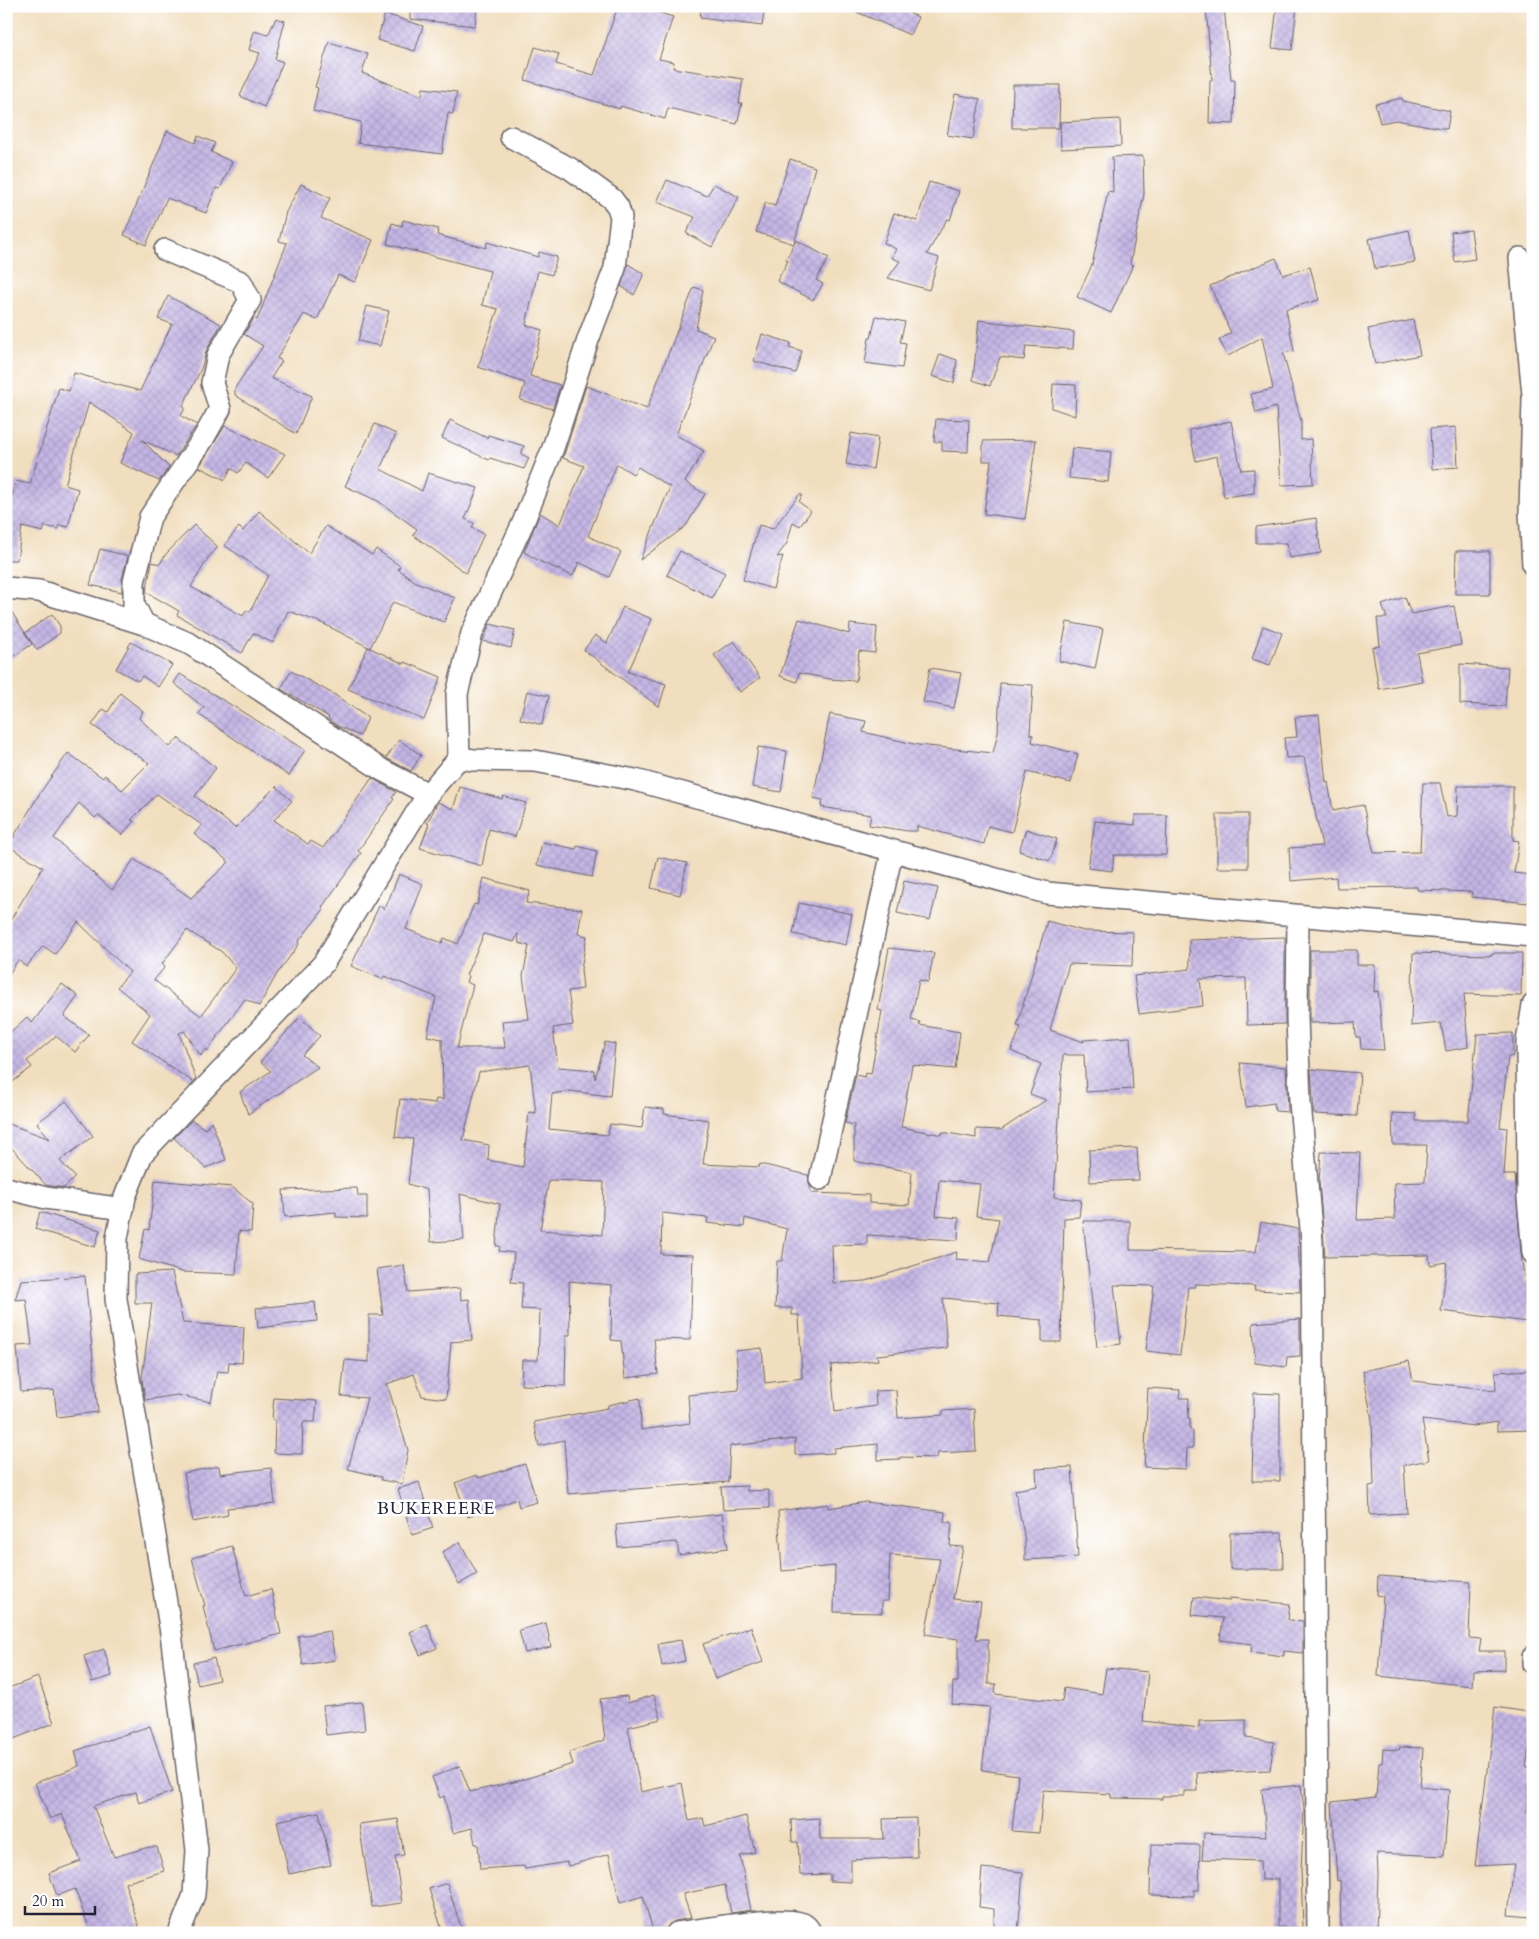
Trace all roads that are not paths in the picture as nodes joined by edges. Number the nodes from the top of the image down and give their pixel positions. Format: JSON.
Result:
{"nodes":[{"id":1,"x":511,"y":137,"type":"dead end"},
{"id":2,"x":165,"y":250,"type":"dead end"},
{"id":3,"x":1520,"y":258,"type":"dead end"},
{"id":4,"x":1533,"y":397,"type":"edge"},
{"id":5,"x":1533,"y":564,"type":"edge"},
{"id":6,"x":6,"y":588,"type":"edge"},
{"id":7,"x":144,"y":624,"type":"junction"},
{"id":8,"x":459,"y":758,"type":"junction"},
{"id":9,"x":428,"y":794,"type":"junction"},
{"id":10,"x":892,"y":852,"type":"junction"},
{"id":11,"x":1298,"y":916,"type":"junction"},
{"id":12,"x":1533,"y":936,"type":"edge"},
{"id":13,"x":1533,"y":1005,"type":"edge"},
{"id":14,"x":820,"y":1178,"type":"dead end"},
{"id":15,"x":6,"y":1188,"type":"edge"},
{"id":16,"x":123,"y":1209,"type":"junction"},
{"id":17,"x":1533,"y":1253,"type":"edge"},
{"id":18,"x":1533,"y":1657,"type":"edge"},
{"id":19,"x":1533,"y":1664,"type":"edge"},
{"id":20,"x":179,"y":1933,"type":"edge"},
{"id":21,"x":677,"y":1933,"type":"edge"},
{"id":22,"x":811,"y":1933,"type":"edge"},
{"id":23,"x":1318,"y":1933,"type":"edge"}],
"edges":[{"from":1,"to":8,"type":"street"},
{"from":2,"to":7,"type":"street"},
{"from":3,"to":4,"type":"street"},
{"from":4,"to":5,"type":"street"},
{"from":6,"to":7,"type":"street"},
{"from":7,"to":9,"type":"street"},
{"from":8,"to":9,"type":"street"},
{"from":8,"to":10,"type":"street"},
{"from":9,"to":16,"type":"street"},
{"from":10,"to":11,"type":"street"},
{"from":10,"to":14,"type":"street"},
{"from":11,"to":12,"type":"street"},
{"from":11,"to":23,"type":"street"},
{"from":13,"to":17,"type":"street"},
{"from":15,"to":16,"type":"street"},
{"from":16,"to":20,"type":"street"},
{"from":18,"to":19,"type":"street"},
{"from":21,"to":22,"type":"street"}]}
